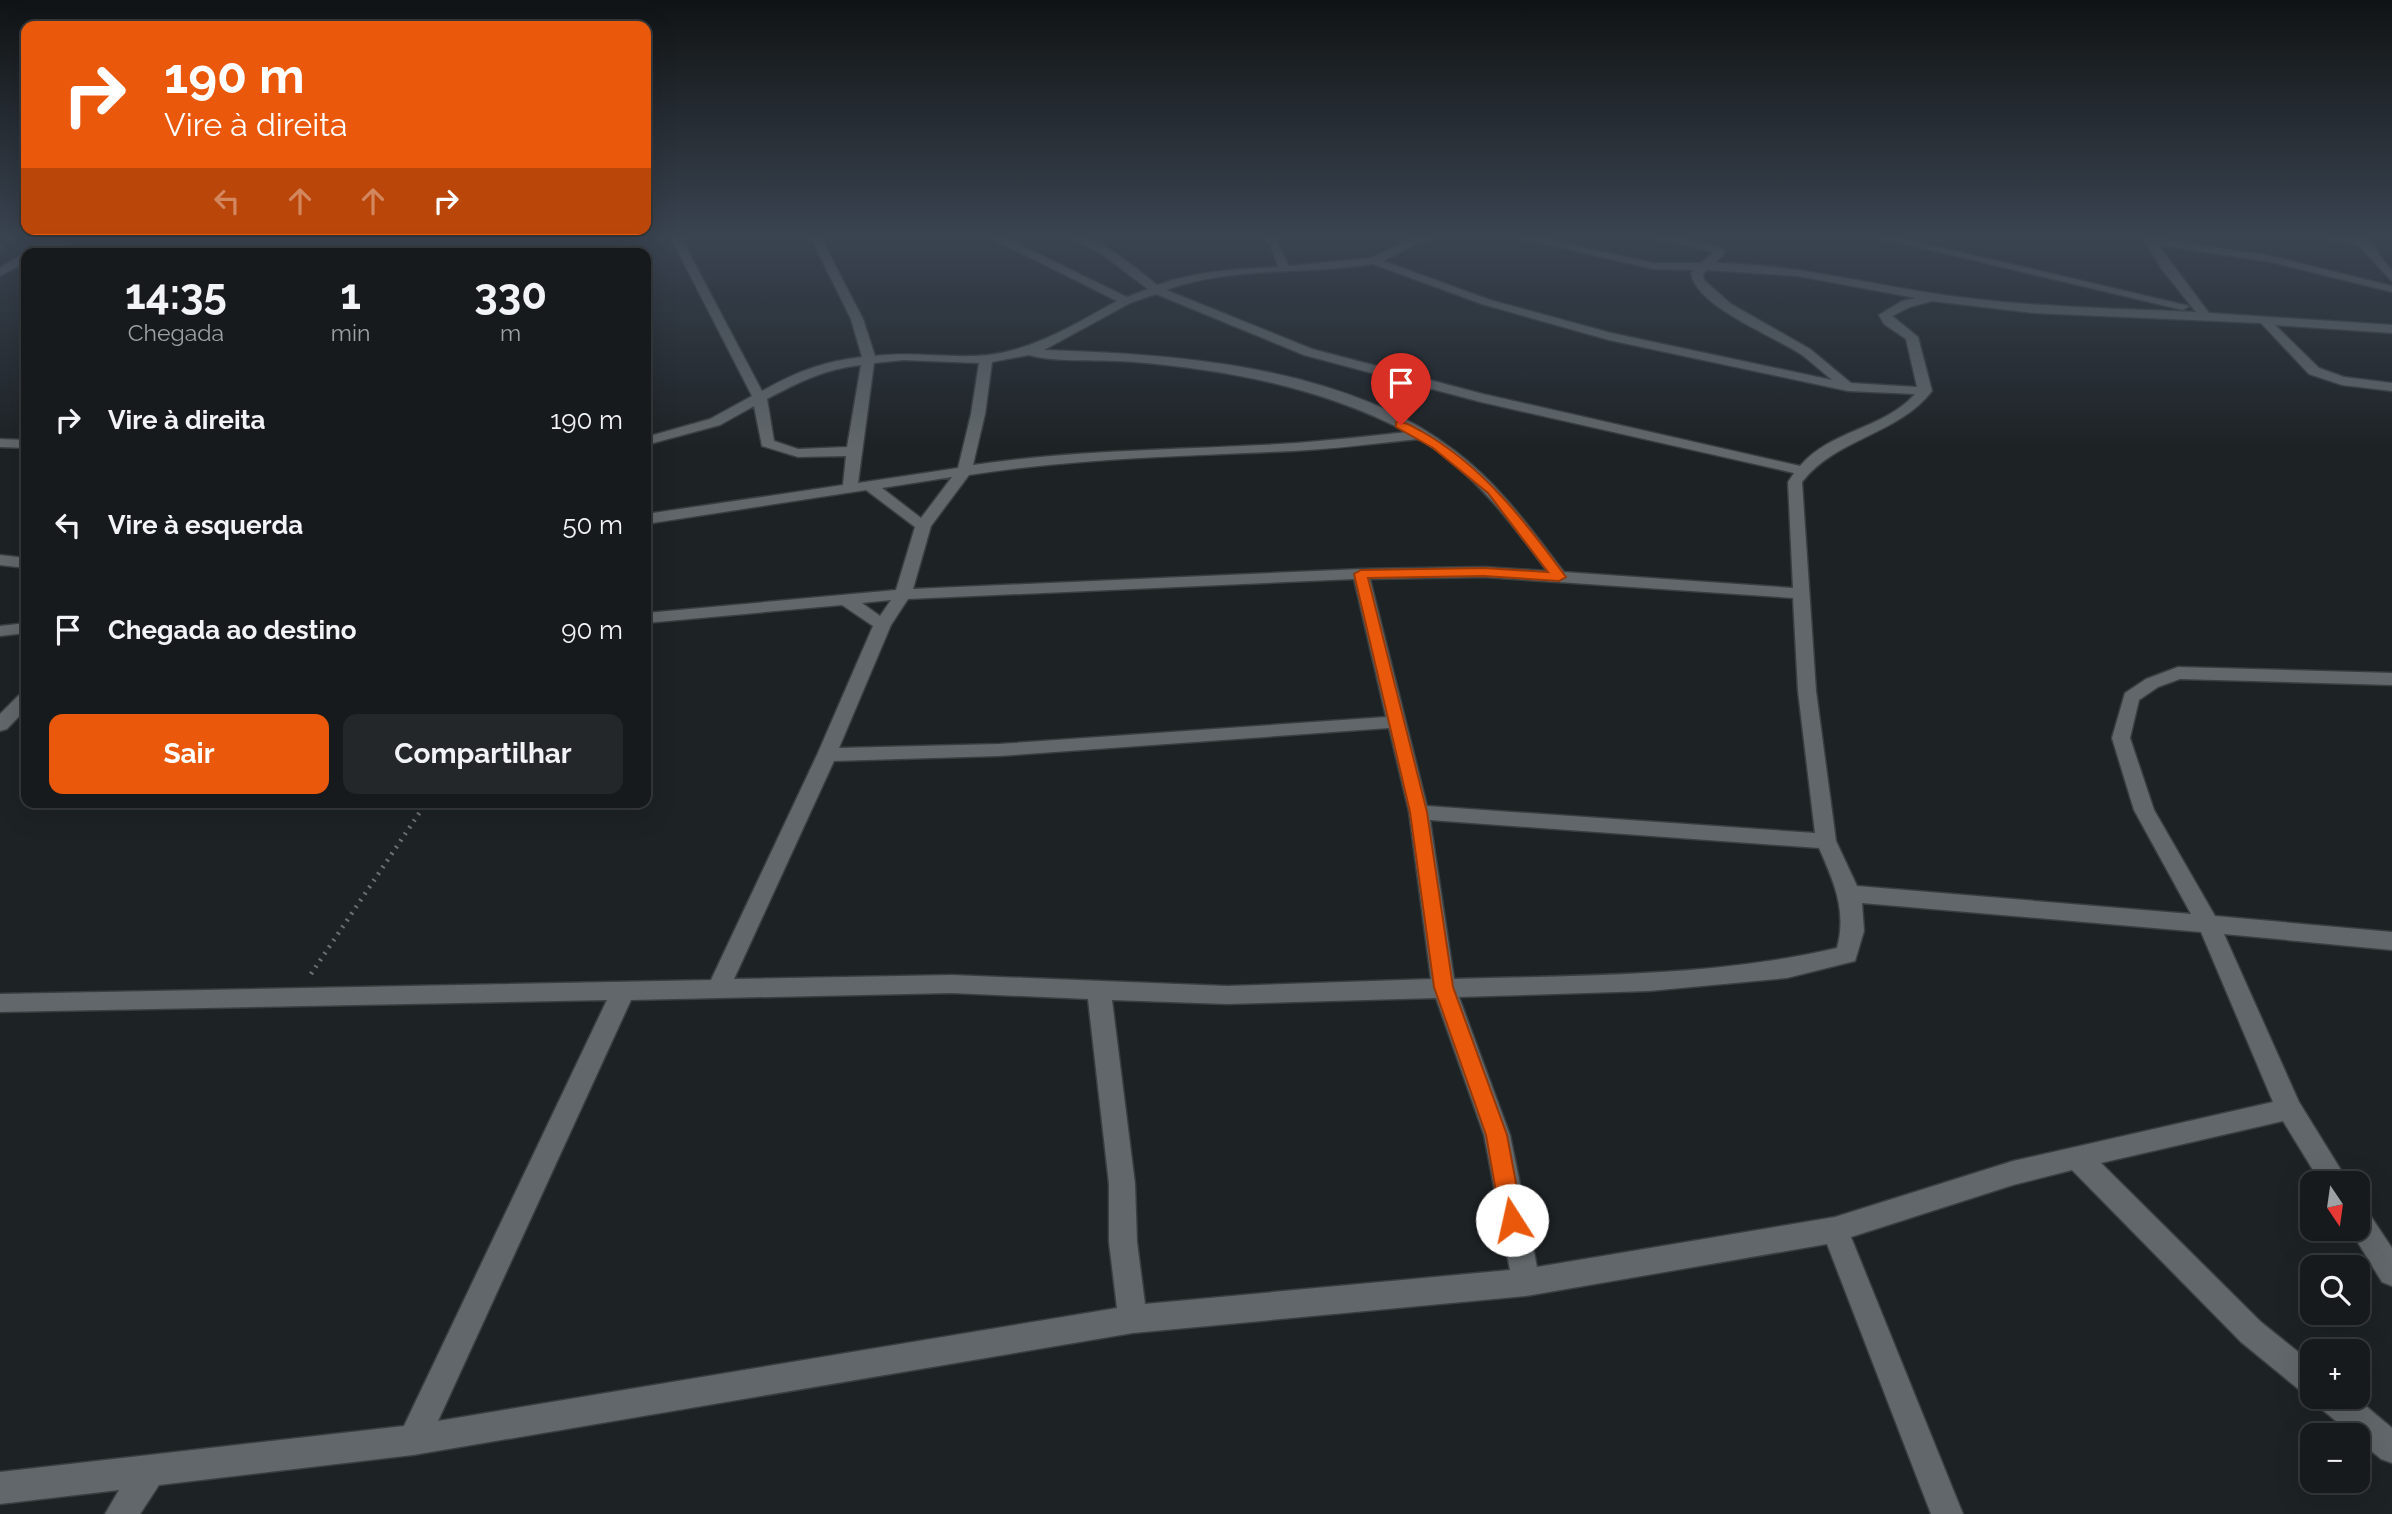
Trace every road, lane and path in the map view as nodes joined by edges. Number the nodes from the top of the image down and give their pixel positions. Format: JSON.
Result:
{"nodes":[{"id":1,"x":712,"y":307,"type":"edge"},
{"id":2,"x":851,"y":307,"type":"edge"},
{"id":3,"x":1116,"y":307,"type":"edge"},
{"id":4,"x":1195,"y":307,"type":"edge"},
{"id":5,"x":1503,"y":307,"type":"edge"},
{"id":6,"x":1727,"y":307,"type":"edge"},
{"id":7,"x":1893,"y":307,"type":"edge"},
{"id":8,"x":2015,"y":307,"type":"edge"},
{"id":9,"x":2178,"y":307,"type":"edge"},
{"id":10,"x":2198,"y":307,"type":"edge"},
{"id":11,"x":2219,"y":307,"type":"edge"},
{"id":12,"x":2203,"y":313,"type":"junction"},
{"id":13,"x":2244,"y":318,"type":"junction"},
{"id":14,"x":2263,"y":319,"type":"junction"},
{"id":15,"x":2391,"y":331,"type":"edge"},
{"id":16,"x":1024,"y":352,"type":"junction"},
{"id":17,"x":869,"y":358,"type":"junction"},
{"id":18,"x":986,"y":359,"type":"junction"},
{"id":19,"x":1848,"y":387,"type":"junction"},
{"id":20,"x":2392,"y":387,"type":"edge"},
{"id":21,"x":1866,"y":389,"type":"junction"},
{"id":22,"x":1925,"y":391,"type":"junction"},
{"id":23,"x":760,"y":399,"type":"junction"},
{"id":24,"x":1911,"y":409,"type":"junction"},
{"id":25,"x":1423,"y":435,"type":"junction"},
{"id":26,"x":651,"y":440,"type":"edge"},
{"id":27,"x":0,"y":443,"type":"edge"},
{"id":28,"x":21,"y":444,"type":"edge"},
{"id":29,"x":854,"y":451,"type":"junction"},
{"id":30,"x":964,"y":471,"type":"junction"},
{"id":31,"x":1804,"y":471,"type":"junction"},
{"id":32,"x":871,"y":487,"type":"junction"},
{"id":33,"x":850,"y":490,"type":"junction"},
{"id":34,"x":651,"y":518,"type":"edge"},
{"id":35,"x":923,"y":526,"type":"junction"},
{"id":36,"x":0,"y":560,"type":"edge"},
{"id":37,"x":21,"y":562,"type":"edge"},
{"id":38,"x":1361,"y":574,"type":"junction"},
{"id":39,"x":1559,"y":577,"type":"junction"},
{"id":40,"x":1800,"y":593,"type":"junction"},
{"id":41,"x":903,"y":594,"type":"junction"},
{"id":42,"x":848,"y":601,"type":"junction"},
{"id":43,"x":651,"y":618,"type":"edge"},
{"id":44,"x":882,"y":625,"type":"junction"},
{"id":45,"x":21,"y":629,"type":"edge"},
{"id":46,"x":0,"y":631,"type":"edge"},
{"id":47,"x":2392,"y":679,"type":"edge"},
{"id":48,"x":21,"y":703,"type":"edge"},
{"id":49,"x":1395,"y":722,"type":"junction"},
{"id":50,"x":0,"y":724,"type":"edge"},
{"id":51,"x":827,"y":755,"type":"junction"},
{"id":52,"x":423,"y":808,"type":"edge"},
{"id":53,"x":1419,"y":812,"type":"junction"},
{"id":54,"x":1826,"y":841,"type":"junction"},
{"id":55,"x":1850,"y":894,"type":"junction"},
{"id":56,"x":2209,"y":926,"type":"junction"},
{"id":57,"x":2392,"y":941,"type":"edge"},
{"id":58,"x":1444,"y":987,"type":"junction"},
{"id":59,"x":718,"y":989,"type":"junction"},
{"id":60,"x":1099,"y":991,"type":"junction"},
{"id":61,"x":622,"y":993,"type":"junction"},
{"id":62,"x":295,"y":998,"type":"junction"},
{"id":63,"x":0,"y":1003,"type":"edge"},
{"id":64,"x":2289,"y":1109,"type":"junction"},
{"id":65,"x":2077,"y":1157,"type":"junction"},
{"id":66,"x":2328,"y":1171,"type":"edge"},
{"id":67,"x":1835,"y":1230,"type":"junction"},
{"id":68,"x":2370,"y":1238,"type":"edge"},
{"id":69,"x":2392,"y":1273,"type":"edge"},
{"id":70,"x":1527,"y":1282,"type":"junction"},
{"id":71,"x":1133,"y":1319,"type":"junction"},
{"id":72,"x":2300,"y":1372,"type":"edge"},
{"id":73,"x":2346,"y":1409,"type":"edge"},
{"id":74,"x":412,"y":1440,"type":"junction"},
{"id":75,"x":2392,"y":1448,"type":"edge"},
{"id":76,"x":151,"y":1470,"type":"junction"},
{"id":77,"x":0,"y":1488,"type":"edge"},
{"id":78,"x":121,"y":1514,"type":"edge"},
{"id":79,"x":1947,"y":1514,"type":"edge"}],
"edges":[{"from":1,"to":23,"type":"street"},
{"from":2,"to":17,"type":"street"},
{"from":3,"to":16,"type":"street"},
{"from":4,"to":31,"type":"street"},
{"from":5,"to":19,"type":"street"},
{"from":6,"to":19,"type":"street"},
{"from":7,"to":22,"type":"street"},
{"from":8,"to":12,"type":"street"},
{"from":9,"to":12,"type":"street"},
{"from":10,"to":12,"type":"street"},
{"from":11,"to":13,"type":"street"},
{"from":12,"to":13,"type":"street"},
{"from":13,"to":14,"type":"street"},
{"from":14,"to":15,"type":"street"},
{"from":14,"to":20,"type":"street"},
{"from":16,"to":18,"type":"street"},
{"from":16,"to":25,"type":"street"},
{"from":17,"to":18,"type":"street"},
{"from":17,"to":23,"type":"street"},
{"from":17,"to":29,"type":"street"},
{"from":18,"to":30,"type":"street"},
{"from":19,"to":21,"type":"street"},
{"from":21,"to":22,"type":"street"},
{"from":21,"to":24,"type":"street"},
{"from":22,"to":24,"type":"street"},
{"from":23,"to":26,"type":"street"},
{"from":23,"to":29,"type":"street"},
{"from":24,"to":31,"type":"street"},
{"from":25,"to":30,"type":"street"},
{"from":25,"to":39,"type":"street"},
{"from":27,"to":28,"type":"street"},
{"from":29,"to":33,"type":"street"},
{"from":30,"to":32,"type":"street"},
{"from":30,"to":35,"type":"street"},
{"from":31,"to":40,"type":"street"},
{"from":32,"to":33,"type":"street"},
{"from":32,"to":35,"type":"street"},
{"from":33,"to":34,"type":"street"},
{"from":35,"to":41,"type":"street"},
{"from":36,"to":37,"type":"street"},
{"from":38,"to":39,"type":"street"},
{"from":38,"to":41,"type":"street"},
{"from":38,"to":49,"type":"street"},
{"from":39,"to":40,"type":"street"},
{"from":40,"to":54,"type":"street"},
{"from":41,"to":42,"type":"street"},
{"from":41,"to":44,"type":"street"},
{"from":42,"to":43,"type":"street"},
{"from":42,"to":44,"type":"street"},
{"from":44,"to":51,"type":"street"},
{"from":45,"to":46,"type":"street"},
{"from":47,"to":56,"type":"street"},
{"from":48,"to":50,"type":"street"},
{"from":49,"to":51,"type":"street"},
{"from":49,"to":53,"type":"street"},
{"from":51,"to":59,"type":"street"},
{"from":52,"to":62,"type":"path"},
{"from":53,"to":54,"type":"street"},
{"from":53,"to":58,"type":"street"},
{"from":54,"to":55,"type":"street"},
{"from":55,"to":56,"type":"street"},
{"from":55,"to":58,"type":"street"},
{"from":56,"to":57,"type":"street"},
{"from":56,"to":64,"type":"street"},
{"from":58,"to":60,"type":"street"},
{"from":58,"to":70,"type":"street"},
{"from":59,"to":60,"type":"street"},
{"from":59,"to":61,"type":"street"},
{"from":60,"to":71,"type":"street"},
{"from":61,"to":62,"type":"street"},
{"from":61,"to":74,"type":"street"},
{"from":62,"to":63,"type":"street"},
{"from":64,"to":65,"type":"street"},
{"from":64,"to":66,"type":"street"},
{"from":65,"to":67,"type":"street"},
{"from":65,"to":72,"type":"street"},
{"from":67,"to":70,"type":"street"},
{"from":67,"to":79,"type":"street"},
{"from":68,"to":69,"type":"street"},
{"from":70,"to":71,"type":"street"},
{"from":71,"to":74,"type":"street"},
{"from":73,"to":75,"type":"street"},
{"from":74,"to":76,"type":"street"},
{"from":76,"to":77,"type":"street"},
{"from":76,"to":78,"type":"street"}]}
